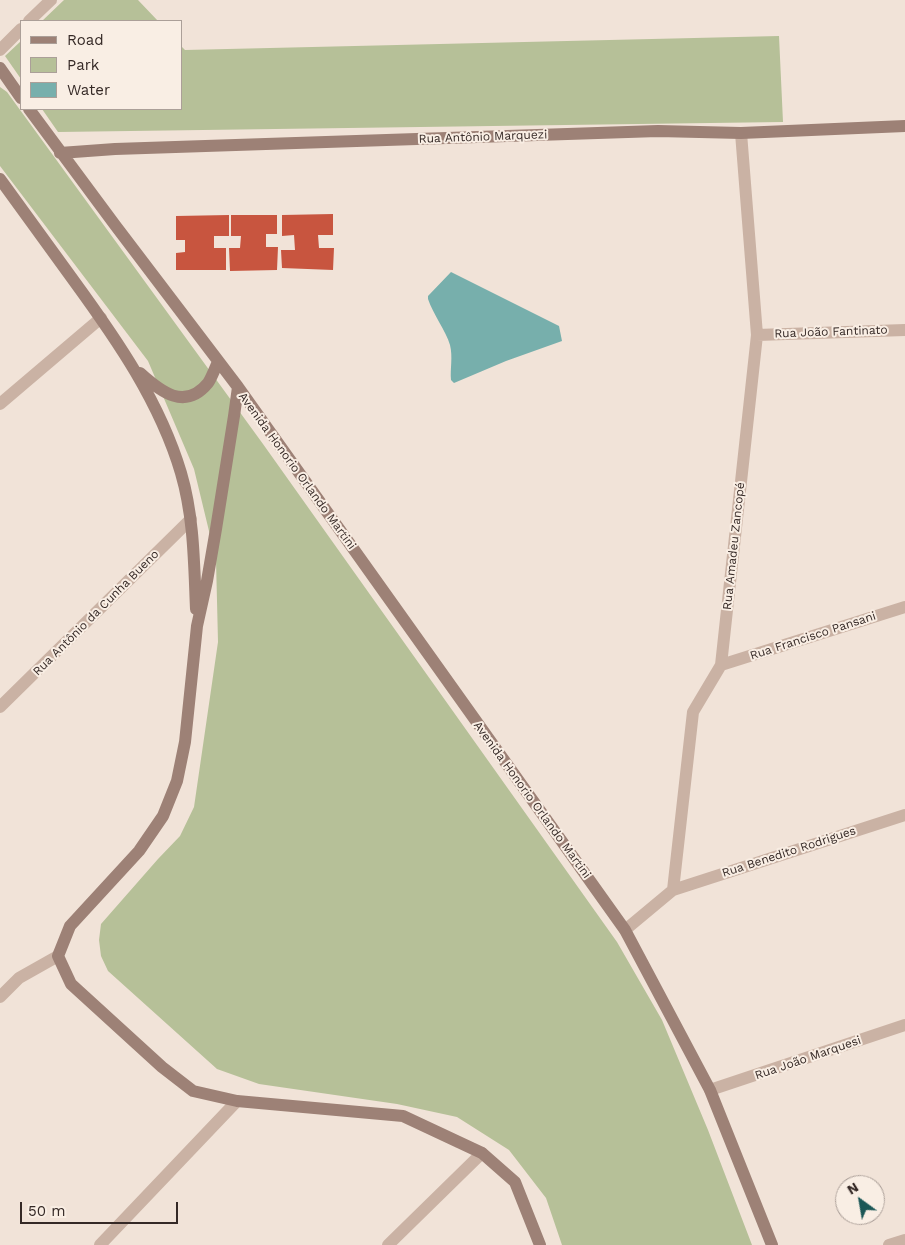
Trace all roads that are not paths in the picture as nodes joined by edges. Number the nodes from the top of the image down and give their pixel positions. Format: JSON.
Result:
{"nodes":[{"id":1,"x":52,"y":0,"type":"edge"},
{"id":2,"x":30,"y":20,"type":"edge"},
{"id":3,"x":20,"y":30,"type":"edge"},
{"id":4,"x":0,"y":50,"type":"edge"},
{"id":5,"x":0,"y":68,"type":"edge"},
{"id":6,"x":20,"y":97,"type":"edge"},
{"id":7,"x":30,"y":110,"type":"edge"},
{"id":8,"x":905,"y":126,"type":"edge"},
{"id":9,"x":742,"y":133,"type":"junction"},
{"id":10,"x":60,"y":153,"type":"junction"},
{"id":11,"x":0,"y":179,"type":"edge"},
{"id":12,"x":101,"y":318,"type":"junction"},
{"id":13,"x":905,"y":330,"type":"edge"},
{"id":14,"x":757,"y":335,"type":"junction"},
{"id":15,"x":218,"y":362,"type":"junction"},
{"id":16,"x":131,"y":364,"type":"junction"},
{"id":17,"x":238,"y":387,"type":"junction"},
{"id":18,"x":0,"y":404,"type":"edge"},
{"id":19,"x":191,"y":519,"type":"junction"},
{"id":20,"x":905,"y":607,"type":"edge"},
{"id":21,"x":197,"y":626,"type":"junction"},
{"id":22,"x":721,"y":665,"type":"junction"},
{"id":23,"x":0,"y":708,"type":"edge"},
{"id":24,"x":905,"y":815,"type":"edge"},
{"id":25,"x":673,"y":890,"type":"junction"},
{"id":26,"x":625,"y":930,"type":"junction"},
{"id":27,"x":58,"y":956,"type":"junction"},
{"id":28,"x":0,"y":997,"type":"edge"},
{"id":29,"x":905,"y":1025,"type":"edge"},
{"id":30,"x":710,"y":1090,"type":"junction"},
{"id":31,"x":237,"y":1101,"type":"junction"},
{"id":32,"x":482,"y":1154,"type":"junction"},
{"id":33,"x":905,"y":1240,"type":"edge"},
{"id":34,"x":100,"y":1245,"type":"edge"},
{"id":35,"x":388,"y":1245,"type":"edge"},
{"id":36,"x":540,"y":1245,"type":"edge"},
{"id":37,"x":772,"y":1245,"type":"edge"},
{"id":38,"x":889,"y":1245,"type":"edge"}],
"edges":[{"from":1,"to":2,"type":"street"},
{"from":3,"to":4,"type":"street"},
{"from":5,"to":6,"type":"main road"},
{"from":7,"to":10,"type":"main road","name":"Avenida Honorio Orlando Martini"},
{"from":8,"to":9,"type":"main road","name":"Rua Antônio Marquezi"},
{"from":9,"to":10,"type":"main road","name":"Rua Antônio Marquezi"},
{"from":9,"to":14,"type":"street","name":"Rua Amadeu Zancopé"},
{"from":10,"to":15,"type":"main road","name":"Avenida Honorio Orlando Martini"},
{"from":11,"to":12,"type":"main road","name":"Avenida Honorio Orlando Martini"},
{"from":12,"to":16,"type":"main road","name":"Avenida Honorio Orlando Martini"},
{"from":12,"to":18,"type":"street"},
{"from":13,"to":14,"type":"street","name":"Rua João Fantinato"},
{"from":14,"to":22,"type":"street","name":"Rua Amadeu Zancopé"},
{"from":15,"to":16,"type":"main road"},
{"from":15,"to":17,"type":"main road","name":"Avenida Honorio Orlando Martini"},
{"from":16,"to":19,"type":"main road","name":"Avenida Honorio Orlando Martini"},
{"from":17,"to":21,"type":"main road","name":"Avenida Honorio Orlando Martini"},
{"from":17,"to":26,"type":"main road","name":"Avenida Honorio Orlando Martini"},
{"from":19,"to":21,"type":"main road","name":"Avenida Honorio Orlando Martini"},
{"from":19,"to":23,"type":"street","name":"Rua Antônio da Cunha Bueno"},
{"from":20,"to":22,"type":"street","name":"Rua Francisco Pansani"},
{"from":21,"to":27,"type":"main road","name":"Avenida Honorio Orlando Martini"},
{"from":22,"to":25,"type":"street","name":"Rua Amadeu Zancopé"},
{"from":24,"to":25,"type":"street","name":"Rua Benedito Rodrigues"},
{"from":25,"to":26,"type":"street"},
{"from":26,"to":30,"type":"main road","name":"Avenida Honorio Orlando Martini"},
{"from":27,"to":28,"type":"street"},
{"from":27,"to":31,"type":"main road"},
{"from":29,"to":30,"type":"street","name":"Rua João Marquesi"},
{"from":30,"to":37,"type":"main road","name":"Avenida Honorio Orlando Martini"},
{"from":31,"to":32,"type":"main road"},
{"from":31,"to":34,"type":"street"},
{"from":32,"to":35,"type":"street"},
{"from":32,"to":36,"type":"main road"},
{"from":33,"to":38,"type":"street"}]}
